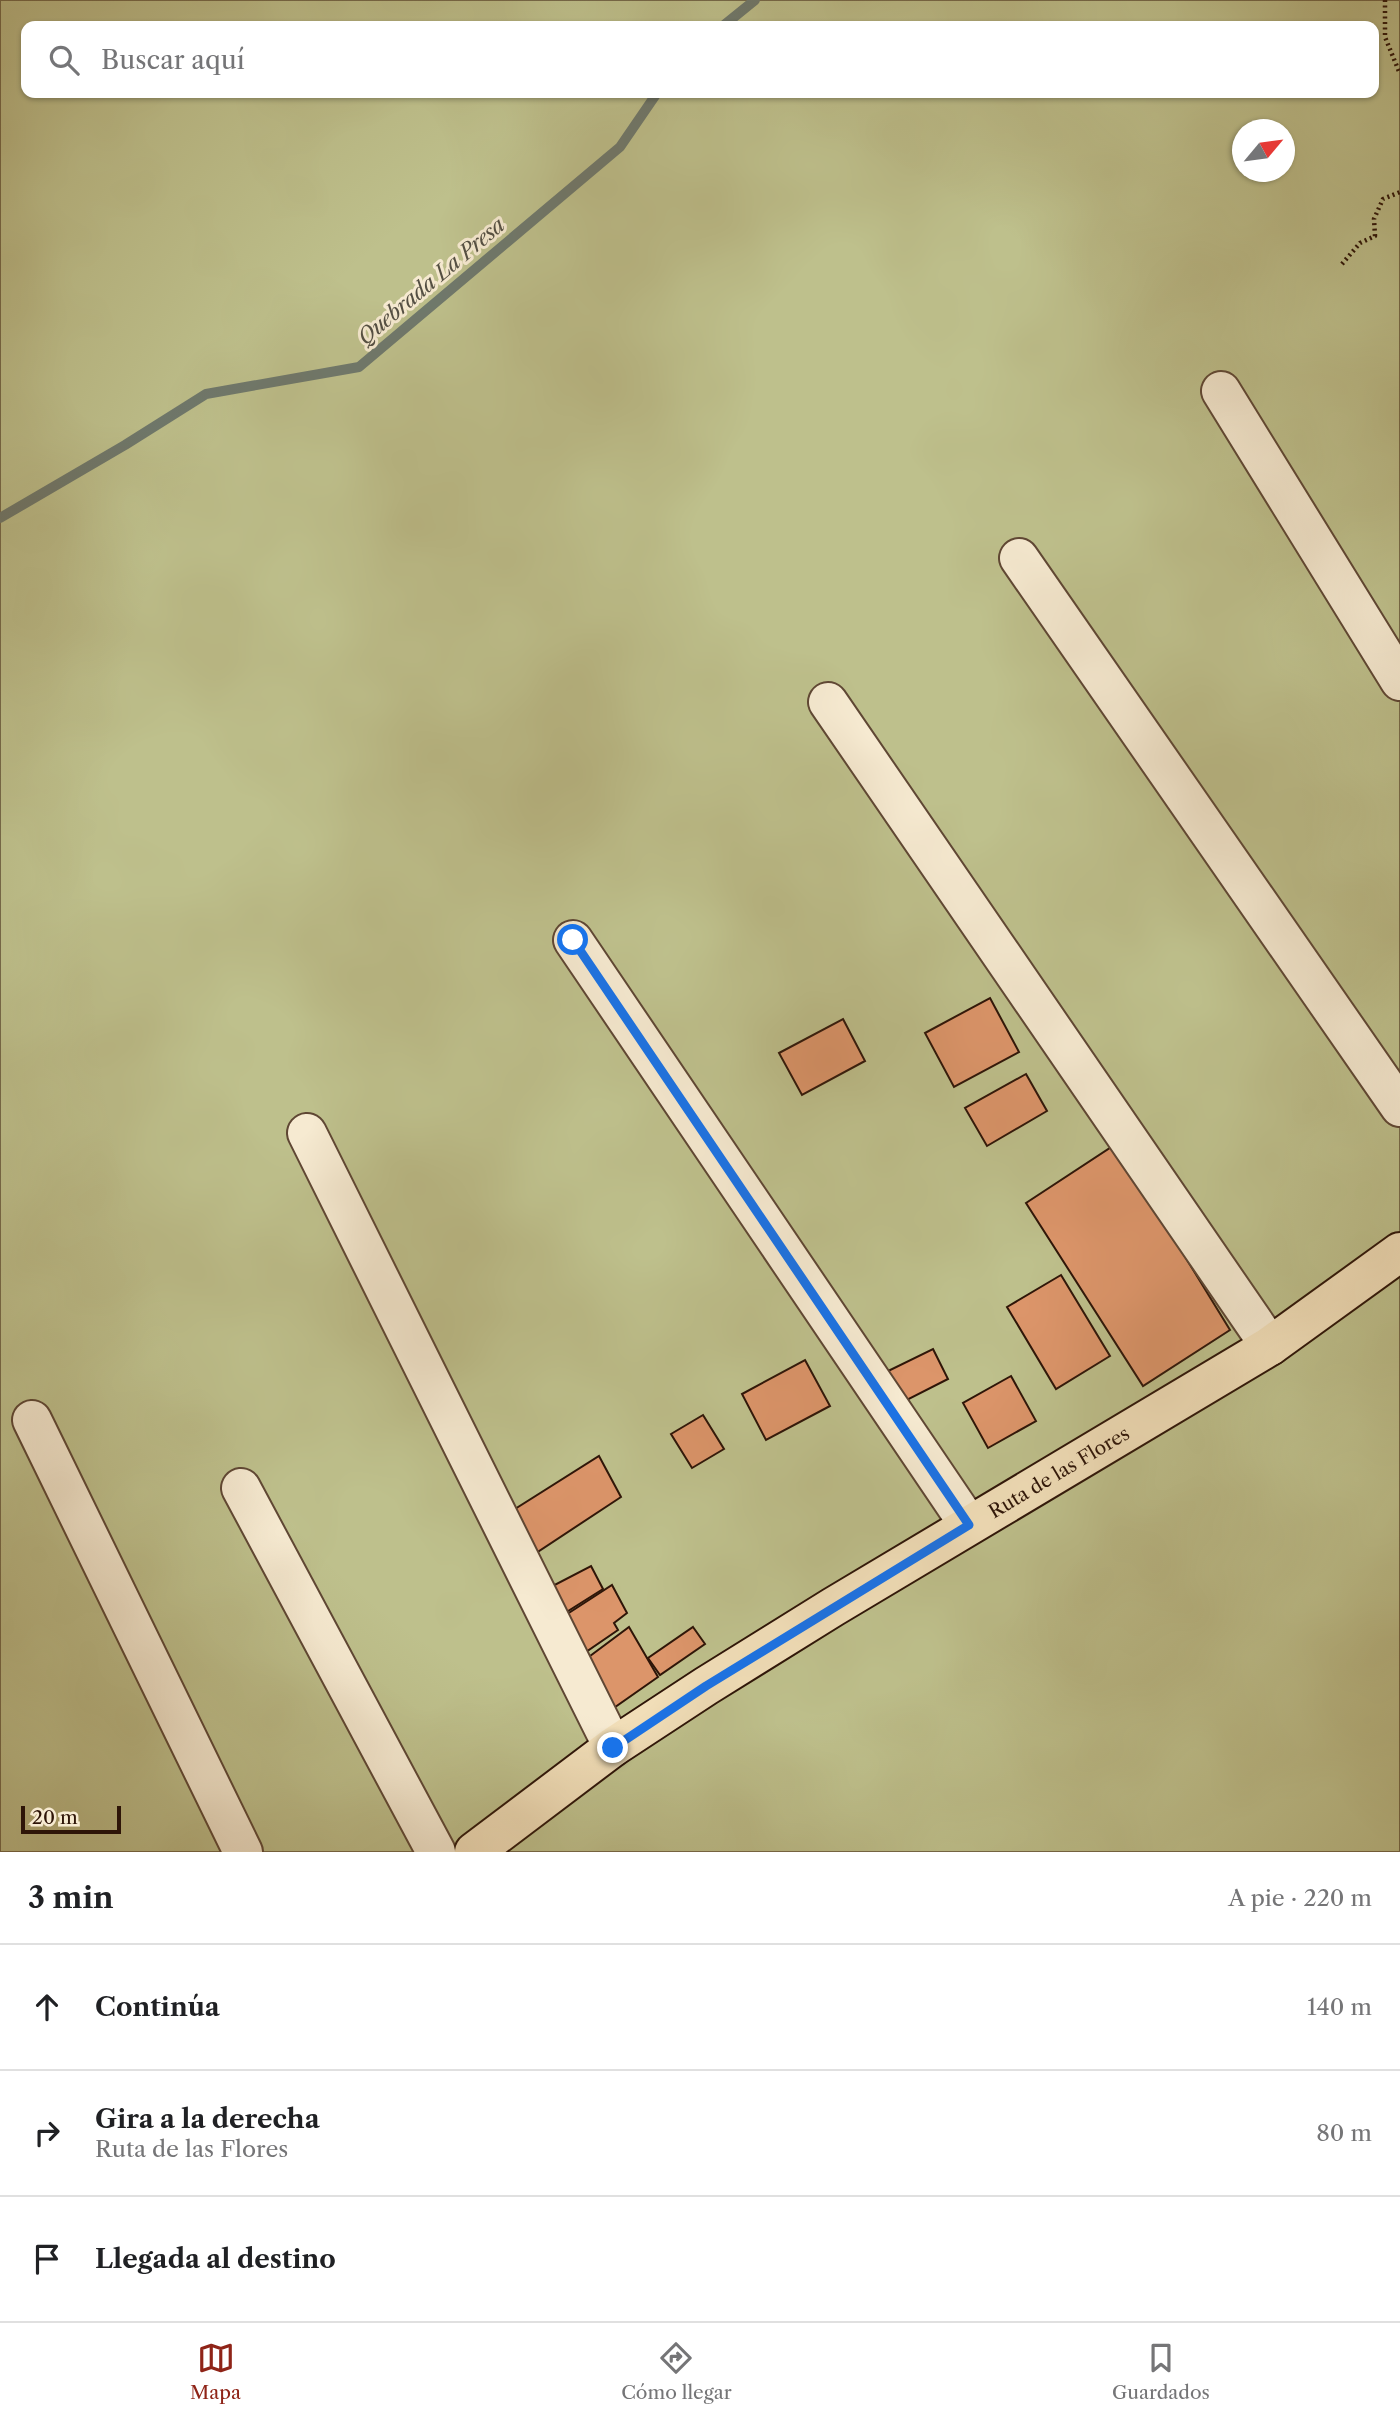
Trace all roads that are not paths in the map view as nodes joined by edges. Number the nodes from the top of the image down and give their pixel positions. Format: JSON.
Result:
{"nodes":[{"id":1,"x":1221,"y":391,"type":"dead end"},
{"id":2,"x":1019,"y":558,"type":"dead end"},
{"id":3,"x":1400,"y":681,"type":"edge"},
{"id":4,"x":828,"y":702,"type":"dead end"},
{"id":5,"x":573,"y":940,"type":"dead end"},
{"id":6,"x":1400,"y":1107,"type":"edge"},
{"id":7,"x":307,"y":1133,"type":"dead end"},
{"id":8,"x":1400,"y":1252,"type":"edge"},
{"id":9,"x":1270,"y":1346,"type":"junction"},
{"id":10,"x":32,"y":1420,"type":"dead end"},
{"id":11,"x":241,"y":1488,"type":"dead end"},
{"id":12,"x":969,"y":1525,"type":"junction"},
{"id":13,"x":613,"y":1748,"type":"junction"},
{"id":14,"x":243,"y":1852,"type":"edge"},
{"id":15,"x":436,"y":1852,"type":"edge"},
{"id":16,"x":474,"y":1852,"type":"edge"}],
"edges":[{"from":1,"to":3,"type":"street"},
{"from":2,"to":6,"type":"street"},
{"from":4,"to":9,"type":"street"},
{"from":5,"to":12,"type":"street"},
{"from":7,"to":13,"type":"street"},
{"from":8,"to":9,"type":"main road","name":"Ruta de las Flores"},
{"from":9,"to":12,"type":"main road","name":"Ruta de las Flores"},
{"from":10,"to":14,"type":"street"},
{"from":11,"to":15,"type":"street"},
{"from":12,"to":13,"type":"main road","name":"Ruta de las Flores"},
{"from":13,"to":16,"type":"main road","name":"Ruta de las Flores"}]}
